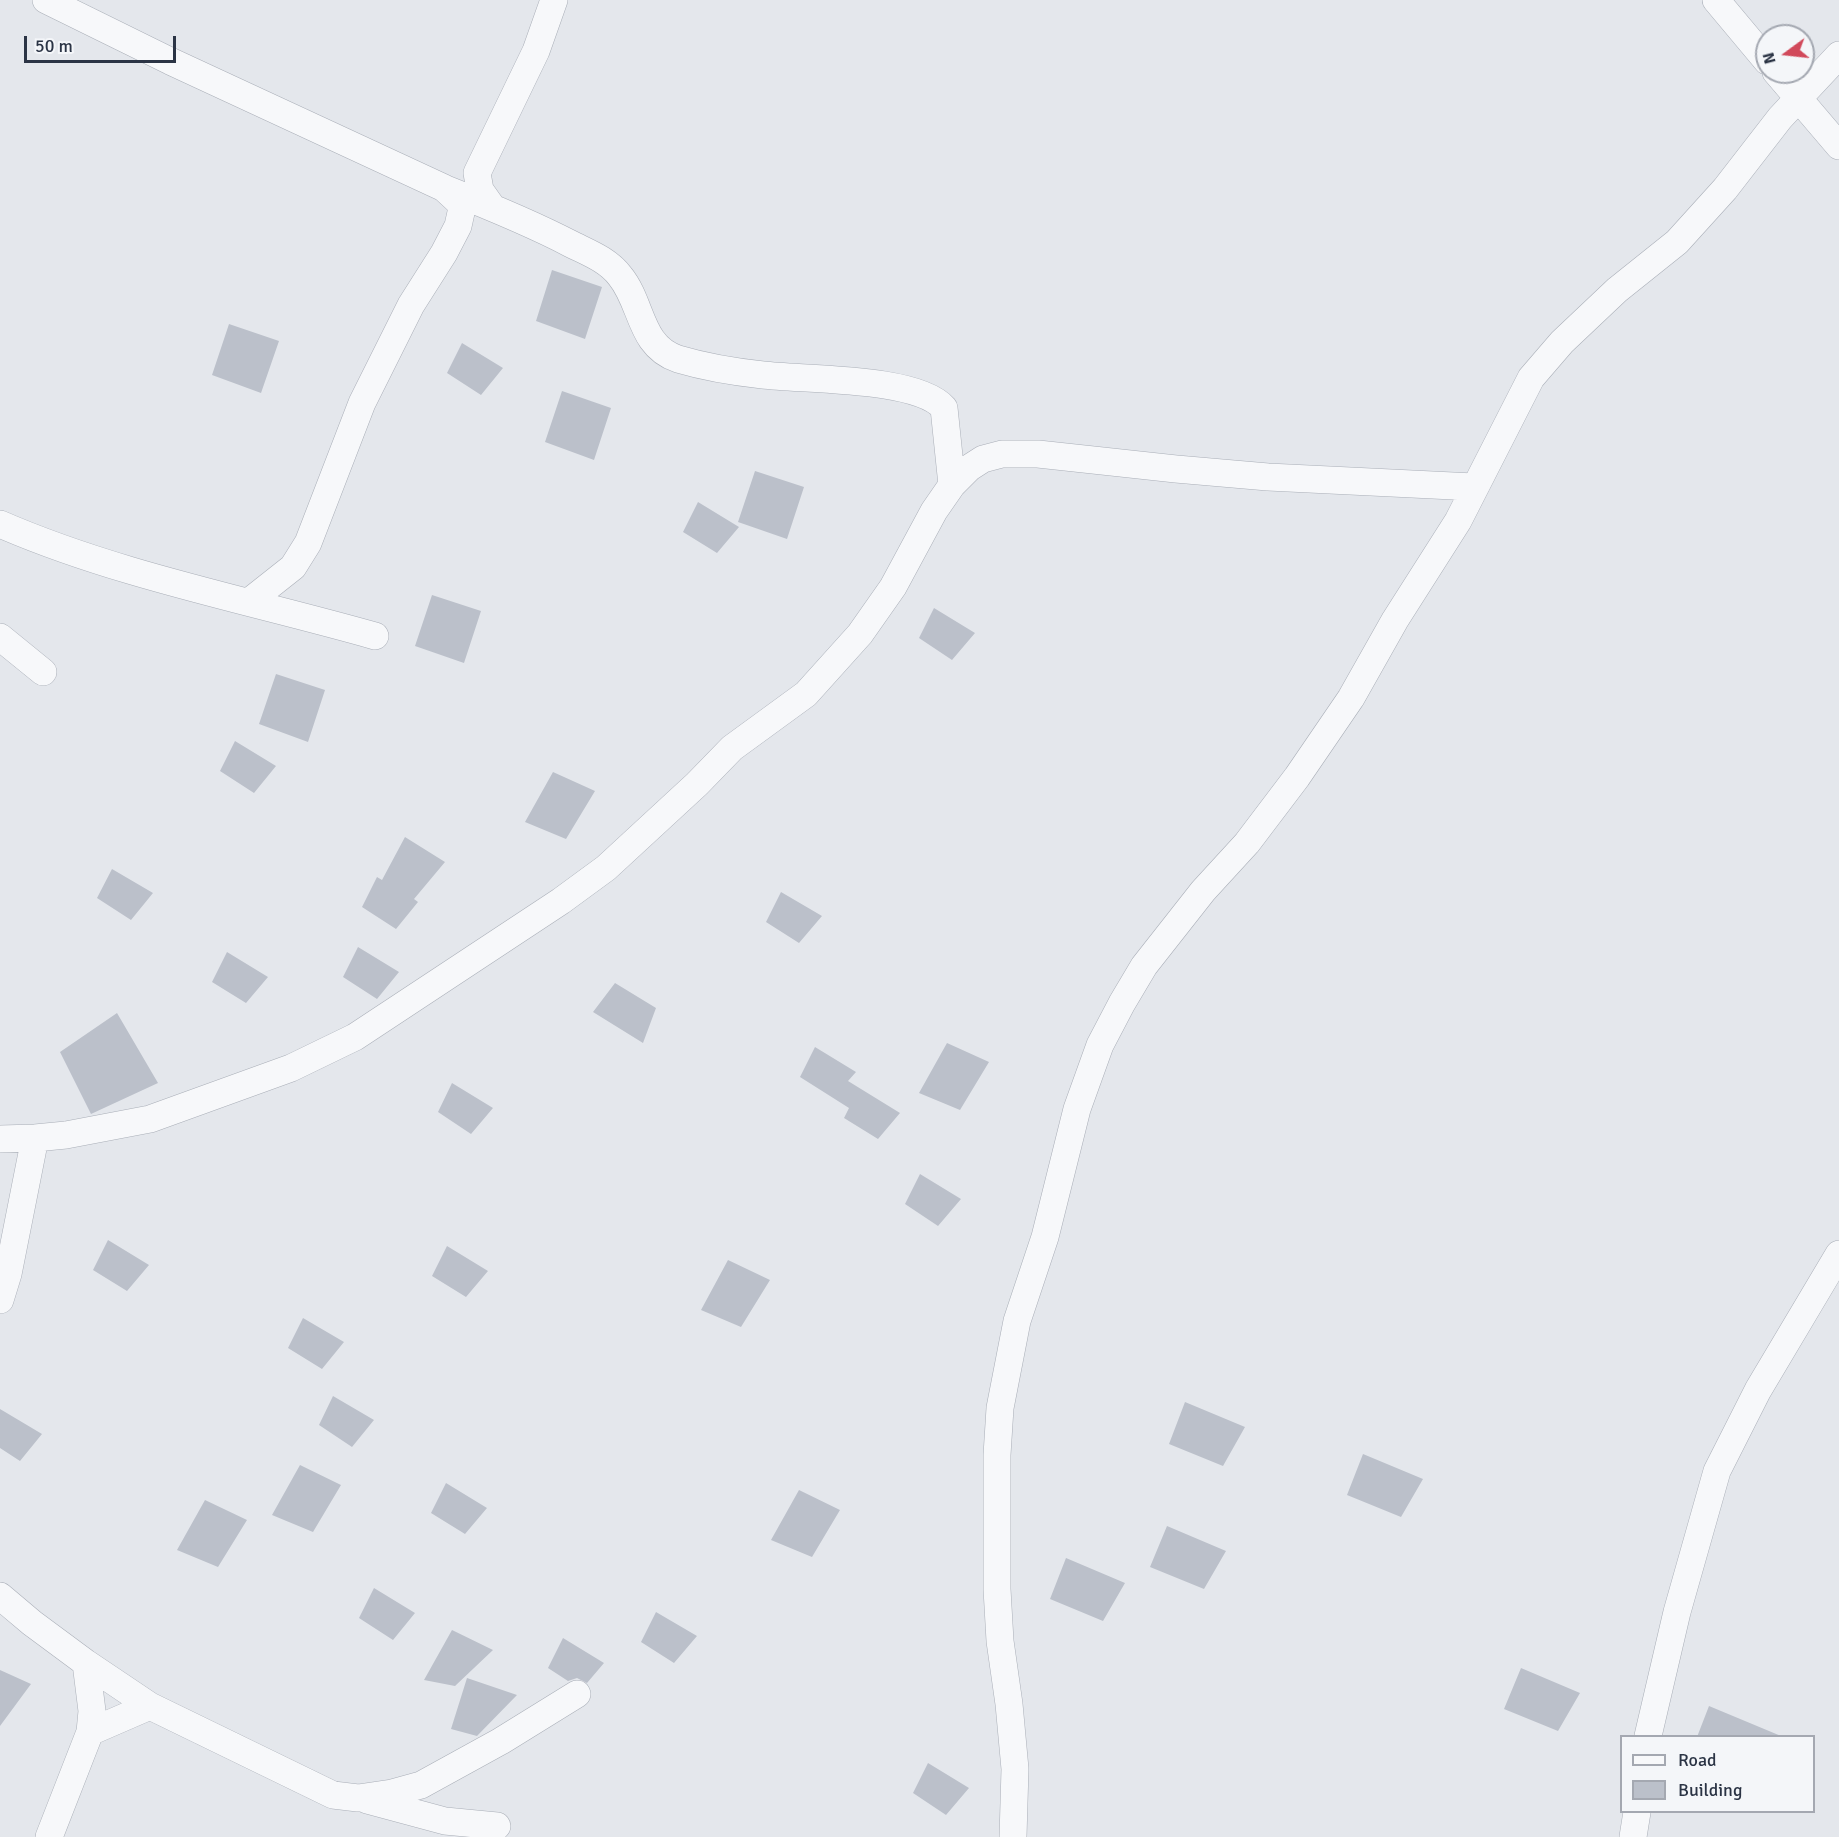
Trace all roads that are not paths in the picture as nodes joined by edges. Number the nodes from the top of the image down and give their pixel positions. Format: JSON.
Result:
{"nodes":[{"id":1,"x":46,"y":0,"type":"edge"},
{"id":2,"x":554,"y":0,"type":"edge"},
{"id":3,"x":1716,"y":0,"type":"edge"},
{"id":4,"x":1755,"y":47,"type":"edge"},
{"id":5,"x":1839,"y":55,"type":"edge"},
{"id":6,"x":1786,"y":84,"type":"edge"},
{"id":7,"x":1799,"y":99,"type":"junction"},
{"id":8,"x":1839,"y":146,"type":"edge"},
{"id":9,"x":444,"y":188,"type":"junction"},
{"id":10,"x":492,"y":207,"type":"junction"},
{"id":11,"x":952,"y":485,"type":"junction"},
{"id":12,"x":1474,"y":487,"type":"junction"},
{"id":13,"x":0,"y":524,"type":"edge"},
{"id":14,"x":250,"y":601,"type":"junction"},
{"id":15,"x":375,"y":636,"type":"dead end"},
{"id":16,"x":0,"y":637,"type":"edge"},
{"id":17,"x":43,"y":672,"type":"dead end"},
{"id":18,"x":35,"y":1138,"type":"junction"},
{"id":19,"x":0,"y":1139,"type":"edge"},
{"id":20,"x":1839,"y":1254,"type":"edge"},
{"id":21,"x":0,"y":1300,"type":"edge"},
{"id":22,"x":0,"y":1596,"type":"edge"},
{"id":23,"x":86,"y":1664,"type":"junction"},
{"id":24,"x":578,"y":1694,"type":"dead end"},
{"id":25,"x":150,"y":1706,"type":"junction"},
{"id":26,"x":90,"y":1732,"type":"junction"},
{"id":27,"x":1648,"y":1735,"type":"edge"},
{"id":28,"x":358,"y":1798,"type":"junction"},
{"id":29,"x":1637,"y":1813,"type":"edge"},
{"id":30,"x":497,"y":1826,"type":"dead end"},
{"id":31,"x":49,"y":1837,"type":"edge"},
{"id":32,"x":1013,"y":1837,"type":"edge"},
{"id":33,"x":1634,"y":1837,"type":"edge"}],
"edges":[{"from":1,"to":9,"type":"street"},
{"from":2,"to":10,"type":"street"},
{"from":3,"to":4,"type":"street"},
{"from":5,"to":7,"type":"street"},
{"from":6,"to":7,"type":"street"},
{"from":7,"to":8,"type":"street"},
{"from":7,"to":12,"type":"street"},
{"from":9,"to":10,"type":"street"},
{"from":9,"to":14,"type":"street"},
{"from":10,"to":11,"type":"street"},
{"from":11,"to":12,"type":"street"},
{"from":11,"to":18,"type":"street"},
{"from":12,"to":32,"type":"street"},
{"from":13,"to":14,"type":"street"},
{"from":14,"to":15,"type":"street"},
{"from":16,"to":17,"type":"street"},
{"from":18,"to":19,"type":"street"},
{"from":18,"to":21,"type":"street"},
{"from":20,"to":27,"type":"street"},
{"from":22,"to":23,"type":"street"},
{"from":23,"to":25,"type":"street"},
{"from":23,"to":26,"type":"street"},
{"from":24,"to":28,"type":"street"},
{"from":25,"to":26,"type":"street"},
{"from":25,"to":28,"type":"street"},
{"from":26,"to":31,"type":"street"},
{"from":28,"to":30,"type":"street"},
{"from":29,"to":33,"type":"street"}]}
